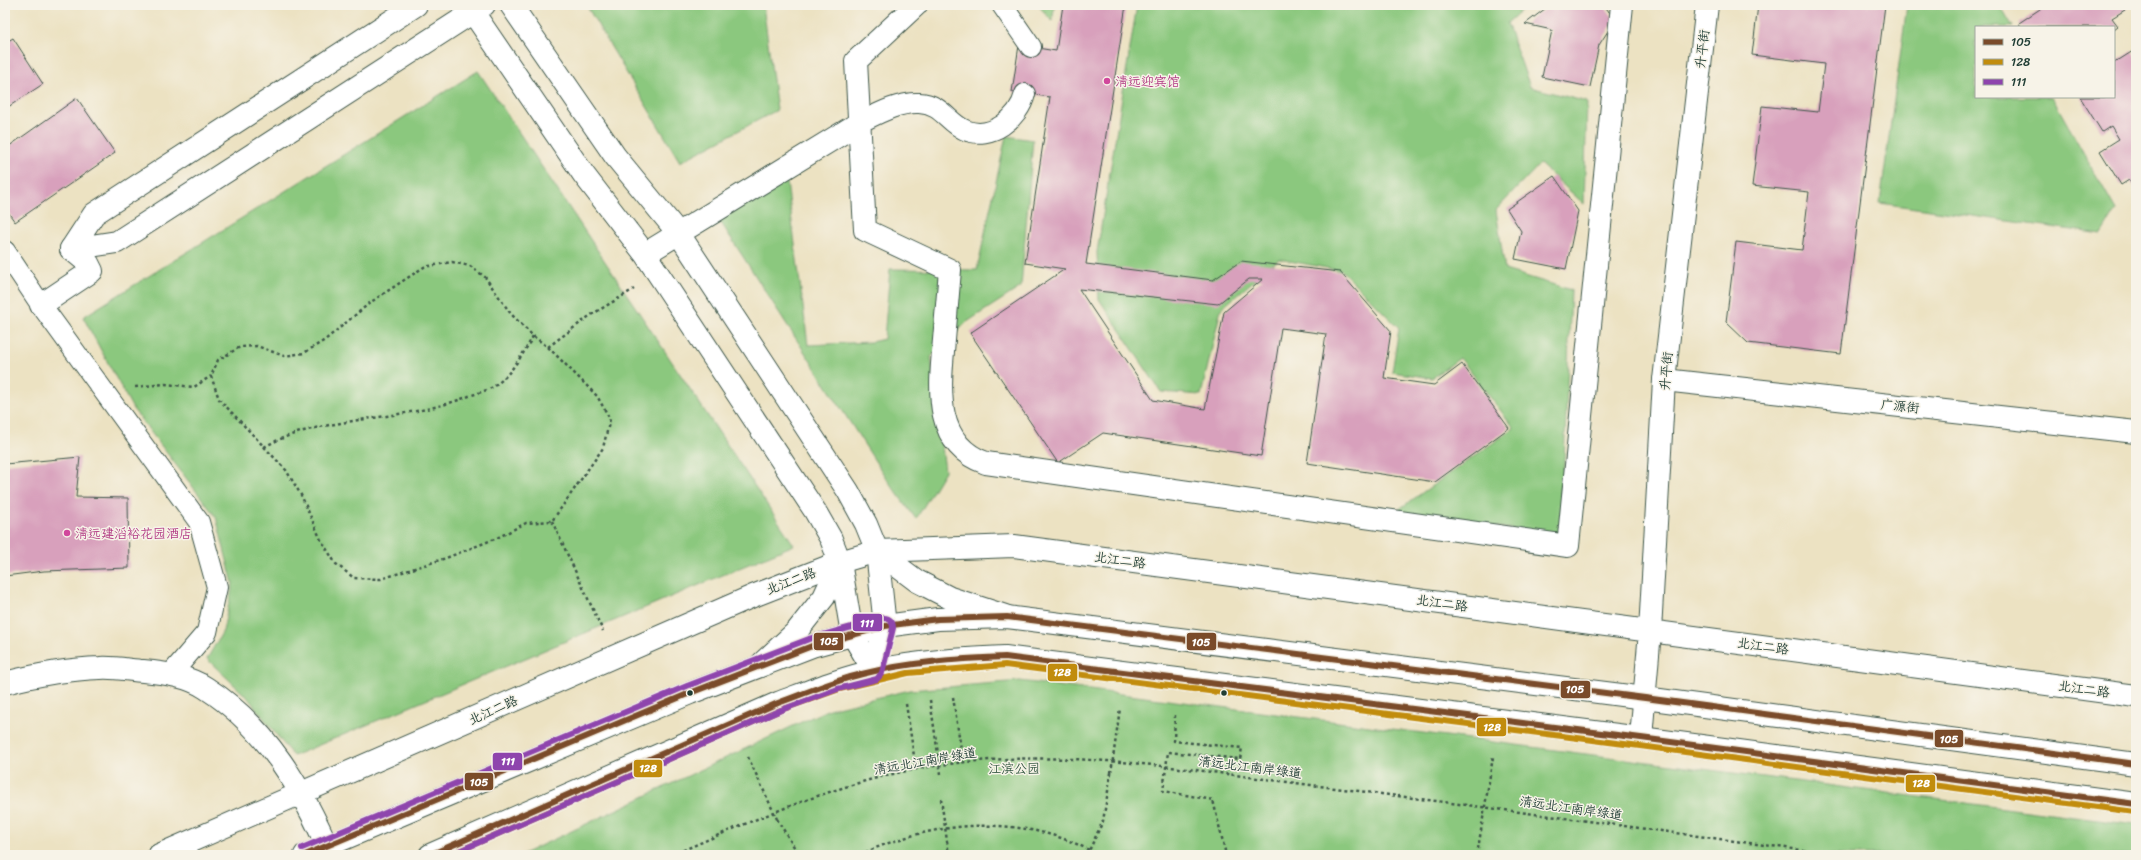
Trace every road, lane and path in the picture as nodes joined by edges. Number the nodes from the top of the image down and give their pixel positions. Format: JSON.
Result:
{"nodes":[{"id":1,"x":416,"y":5,"type":"edge"},
{"id":2,"x":511,"y":5,"type":"edge"},
{"id":3,"x":916,"y":5,"type":"edge"},
{"id":4,"x":1002,"y":5,"type":"edge"},
{"id":5,"x":1622,"y":5,"type":"edge"},
{"id":6,"x":1707,"y":5,"type":"edge"},
{"id":7,"x":475,"y":7,"type":"edge"},
{"id":8,"x":1031,"y":47,"type":"dead end"},
{"id":9,"x":1026,"y":94,"type":"dead end"},
{"id":10,"x":859,"y":123,"type":"junction"},
{"id":11,"x":679,"y":234,"type":"junction"},
{"id":12,"x":71,"y":249,"type":"junction"},
{"id":13,"x":5,"y":251,"type":"edge"},
{"id":14,"x":645,"y":254,"type":"junction"},
{"id":15,"x":658,"y":274,"type":"junction"},
{"id":16,"x":41,"y":305,"type":"junction"},
{"id":17,"x":533,"y":336,"type":"junction"},
{"id":18,"x":548,"y":347,"type":"junction"},
{"id":19,"x":211,"y":376,"type":"junction"},
{"id":20,"x":1664,"y":380,"type":"junction"},
{"id":21,"x":109,"y":399,"type":"junction"},
{"id":22,"x":2136,"y":432,"type":"edge"},
{"id":23,"x":264,"y":447,"type":"junction"},
{"id":24,"x":552,"y":520,"type":"junction"},
{"id":25,"x":877,"y":551,"type":"junction"},
{"id":26,"x":840,"y":562,"type":"junction"},
{"id":27,"x":1007,"y":616,"type":"junction"},
{"id":28,"x":885,"y":626,"type":"junction"},
{"id":29,"x":1650,"y":632,"type":"junction"},
{"id":30,"x":852,"y":634,"type":"junction"},
{"id":31,"x":607,"y":637,"type":"dead end"},
{"id":32,"x":759,"y":666,"type":"junction"},
{"id":33,"x":874,"y":671,"type":"junction"},
{"id":34,"x":171,"y":674,"type":"junction"},
{"id":35,"x":5,"y":683,"type":"edge"},
{"id":36,"x":2136,"y":696,"type":"edge"},
{"id":37,"x":953,"y":697,"type":"dead end"},
{"id":38,"x":1645,"y":698,"type":"junction"},
{"id":39,"x":930,"y":700,"type":"dead end"},
{"id":40,"x":906,"y":704,"type":"dead end"},
{"id":41,"x":1120,"y":708,"type":"dead end"},
{"id":42,"x":1175,"y":715,"type":"dead end"},
{"id":43,"x":1641,"y":738,"type":"junction"},
{"id":44,"x":748,"y":757,"type":"dead end"},
{"id":45,"x":1493,"y":757,"type":"dead end"},
{"id":46,"x":963,"y":762,"type":"junction"},
{"id":47,"x":2136,"y":764,"type":"edge"},
{"id":48,"x":1165,"y":767,"type":"junction"},
{"id":49,"x":916,"y":770,"type":"junction"},
{"id":50,"x":941,"y":774,"type":"dead end"},
{"id":51,"x":302,"y":794,"type":"junction"},
{"id":52,"x":941,"y":799,"type":"dead end"},
{"id":53,"x":2136,"y":804,"type":"edge"},
{"id":54,"x":1484,"y":806,"type":"junction"},
{"id":55,"x":945,"y":828,"type":"junction"},
{"id":56,"x":329,"y":850,"type":"edge"},
{"id":57,"x":1089,"y":850,"type":"junction"},
{"id":58,"x":159,"y":855,"type":"edge"},
{"id":59,"x":305,"y":855,"type":"edge"},
{"id":60,"x":430,"y":855,"type":"edge"},
{"id":61,"x":672,"y":855,"type":"edge"},
{"id":62,"x":799,"y":855,"type":"edge"},
{"id":63,"x":860,"y":855,"type":"edge"},
{"id":64,"x":948,"y":855,"type":"edge"},
{"id":65,"x":1087,"y":855,"type":"edge"},
{"id":66,"x":1226,"y":855,"type":"edge"},
{"id":67,"x":1477,"y":855,"type":"edge"},
{"id":68,"x":1837,"y":855,"type":"edge"}],
"edges":[{"from":1,"to":12,"type":"street"},
{"from":2,"to":11,"type":"street"},
{"from":3,"to":10,"type":"street"},
{"from":4,"to":8,"type":"lane"},
{"from":5,"to":10,"type":"street"},
{"from":6,"to":20,"type":"street","name":"升平街"},
{"from":7,"to":12,"type":"street"},
{"from":7,"to":14,"type":"street"},
{"from":9,"to":10,"type":"lane"},
{"from":10,"to":11,"type":"street"},
{"from":11,"to":14,"type":"street"},
{"from":11,"to":25,"type":"street"},
{"from":12,"to":16,"type":"street"},
{"from":13,"to":16,"type":"lane"},
{"from":14,"to":15,"type":"street"},
{"from":15,"to":18,"type":"path"},
{"from":15,"to":26,"type":"street"},
{"from":16,"to":21,"type":"lane"},
{"from":17,"to":18,"type":"path"},
{"from":17,"to":19,"type":"path"},
{"from":17,"to":23,"type":"path"},
{"from":18,"to":24,"type":"path"},
{"from":19,"to":21,"type":"path"},
{"from":19,"to":23,"type":"path"},
{"from":20,"to":22,"type":"street","name":"广源街"},
{"from":20,"to":29,"type":"street","name":"升平街"},
{"from":21,"to":34,"type":"lane"},
{"from":23,"to":24,"type":"path"},
{"from":24,"to":31,"type":"path"},
{"from":25,"to":26,"type":"street","name":"北江二路"},
{"from":25,"to":27,"type":"street"},
{"from":25,"to":28,"type":"street"},
{"from":25,"to":29,"type":"street","name":"北江二路"},
{"from":26,"to":30,"type":"street"},
{"from":26,"to":32,"type":"street"},
{"from":26,"to":51,"type":"street","name":"北江二路"},
{"from":27,"to":28,"type":"street"},
{"from":27,"to":38,"type":"street"},
{"from":28,"to":30,"type":"street"},
{"from":28,"to":33,"type":"street"},
{"from":29,"to":36,"type":"street","name":"北江二路"},
{"from":29,"to":38,"type":"street","name":"升平街"},
{"from":30,"to":32,"type":"street"},
{"from":30,"to":33,"type":"street"},
{"from":32,"to":56,"type":"street"},
{"from":33,"to":43,"type":"street"},
{"from":33,"to":60,"type":"street"},
{"from":34,"to":35,"type":"street"},
{"from":34,"to":51,"type":"street"},
{"from":37,"to":46,"type":"path"},
{"from":38,"to":43,"type":"street","name":"升平街"},
{"from":38,"to":47,"type":"street"},
{"from":39,"to":50,"type":"path","bridge":true},
{"from":40,"to":49,"type":"path"},
{"from":41,"to":57,"type":"path","bridge":true},
{"from":42,"to":48,"type":"path"},
{"from":43,"to":53,"type":"street"},
{"from":44,"to":62,"type":"path","bridge":true},
{"from":45,"to":54,"type":"path"},
{"from":46,"to":48,"type":"path","name":"清远北江南岸绿道"},
{"from":46,"to":49,"type":"path","name":"清远北江南岸绿道"},
{"from":48,"to":54,"type":"path","name":"清远北江南岸绿道"},
{"from":48,"to":66,"type":"path"},
{"from":49,"to":61,"type":"path","name":"清远北江南岸绿道"},
{"from":51,"to":56,"type":"street"},
{"from":51,"to":58,"type":"street","name":"北江二路"},
{"from":52,"to":55,"type":"path"},
{"from":54,"to":67,"type":"path"},
{"from":54,"to":68,"type":"path","name":"清远北江南岸绿道"},
{"from":55,"to":57,"type":"path"},
{"from":55,"to":63,"type":"path"},
{"from":55,"to":64,"type":"path"},
{"from":56,"to":59,"type":"street"},
{"from":57,"to":65,"type":"path"}]}
